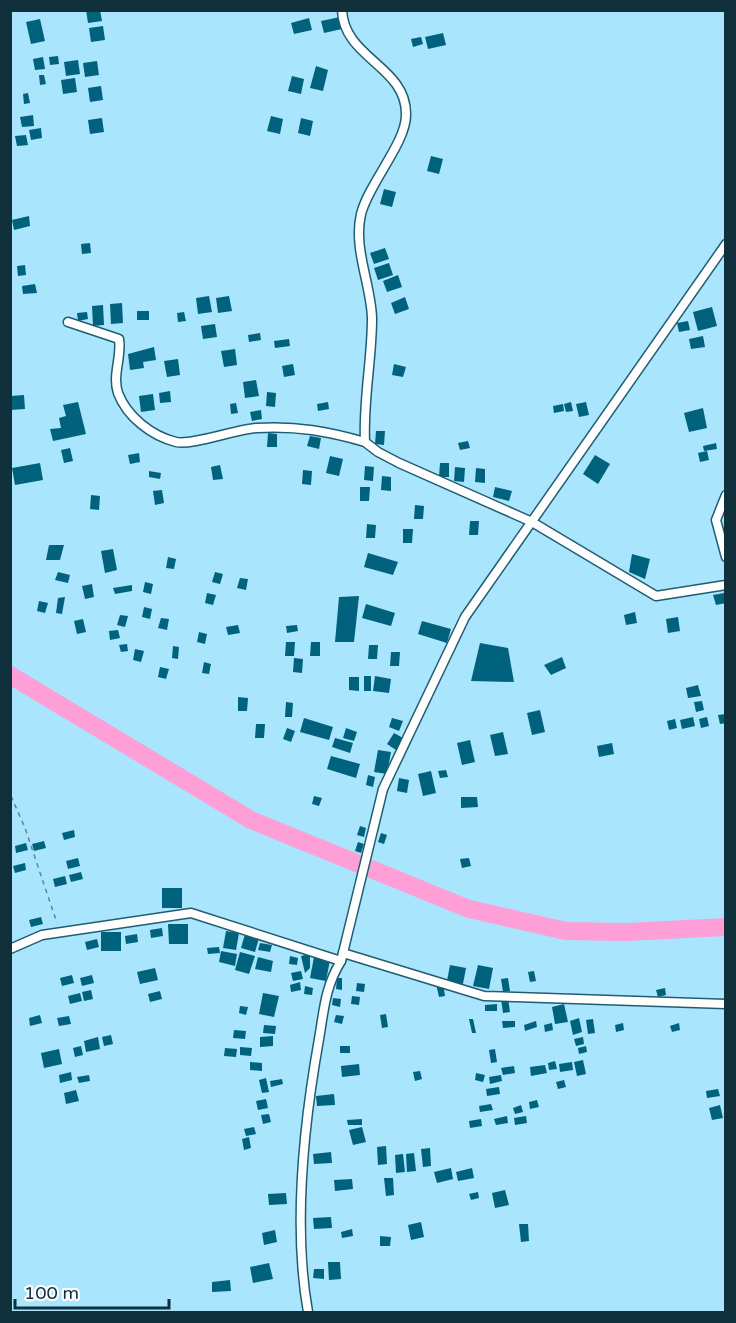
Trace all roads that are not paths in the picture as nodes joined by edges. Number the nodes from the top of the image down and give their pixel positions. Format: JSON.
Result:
{"nodes":[{"id":1,"x":342,"y":10,"type":"edge"},
{"id":2,"x":726,"y":244,"type":"edge"},
{"id":3,"x":68,"y":322,"type":"dead end"},
{"id":4,"x":366,"y":442,"type":"junction"},
{"id":5,"x":726,"y":495,"type":"edge"},
{"id":6,"x":532,"y":522,"type":"junction"},
{"id":7,"x":726,"y":557,"type":"edge"},
{"id":8,"x":726,"y":585,"type":"edge"},
{"id":9,"x":10,"y":949,"type":"edge"},
{"id":10,"x":342,"y":957,"type":"junction"},
{"id":11,"x":726,"y":1004,"type":"edge"},
{"id":12,"x":308,"y":1312,"type":"edge"}],
"edges":[{"from":1,"to":4,"type":"street"},
{"from":2,"to":6,"type":"street"},
{"from":3,"to":4,"type":"street"},
{"from":4,"to":6,"type":"street"},
{"from":5,"to":7,"type":"street"},
{"from":6,"to":8,"type":"street"},
{"from":6,"to":10,"type":"street"},
{"from":9,"to":10,"type":"street"},
{"from":10,"to":11,"type":"street"},
{"from":10,"to":12,"type":"street"}]}
